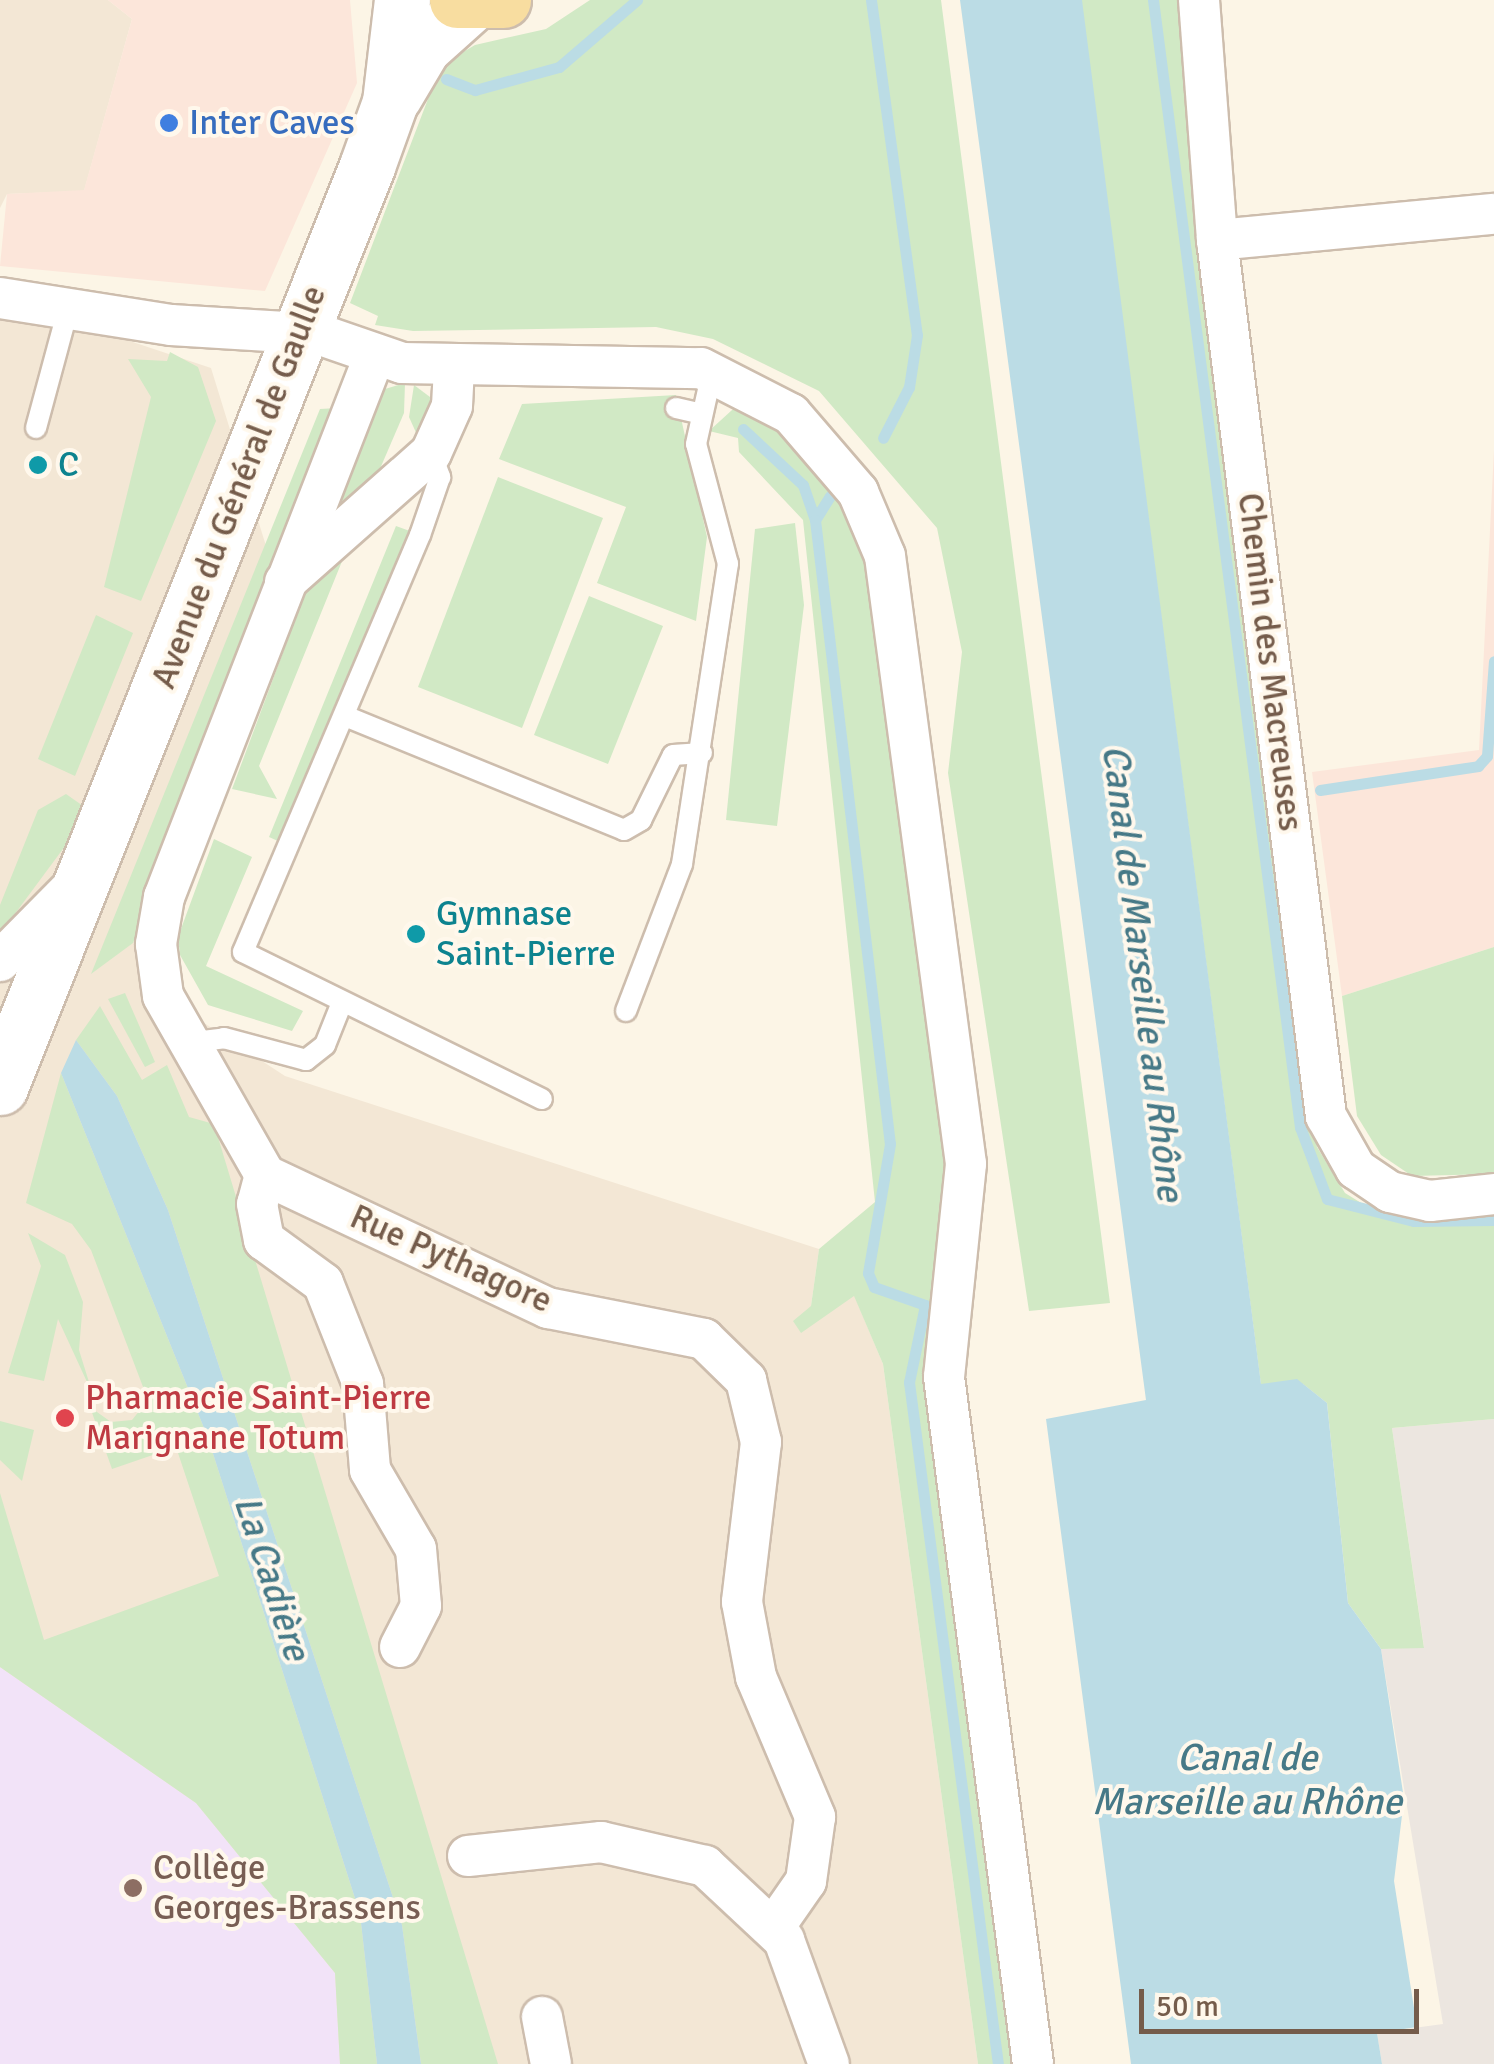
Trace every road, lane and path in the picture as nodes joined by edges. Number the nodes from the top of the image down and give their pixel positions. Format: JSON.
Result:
{"nodes":[{"id":1,"x":402,"y":0,"type":"edge"},
{"id":2,"x":1199,"y":0,"type":"edge"},
{"id":3,"x":477,"y":1,"type":"edge"},
{"id":4,"x":390,"y":102,"type":"junction"},
{"id":5,"x":1494,"y":214,"type":"edge"},
{"id":6,"x":1217,"y":240,"type":"junction"},
{"id":7,"x":0,"y":298,"type":"edge"},
{"id":8,"x":68,"y":309,"type":"junction"},
{"id":9,"x":295,"y":333,"type":"junction"},
{"id":10,"x":374,"y":357,"type":"junction"},
{"id":11,"x":454,"y":368,"type":"junction"},
{"id":12,"x":712,"y":372,"type":"junction"},
{"id":13,"x":676,"y":408,"type":"dead end"},
{"id":14,"x":701,"y":414,"type":"junction"},
{"id":15,"x":36,"y":428,"type":"dead end"},
{"id":16,"x":431,"y":453,"type":"junction"},
{"id":17,"x":278,"y":588,"type":"junction"},
{"id":18,"x":345,"y":716,"type":"junction"},
{"id":19,"x":702,"y":753,"type":"junction"},
{"id":20,"x":22,"y":957,"type":"edge"},
{"id":21,"x":341,"y":1004,"type":"junction"},
{"id":22,"x":626,"y":1012,"type":"dead end"},
{"id":23,"x":186,"y":1044,"type":"junction"},
{"id":24,"x":4,"y":1076,"type":"edge"},
{"id":25,"x":542,"y":1098,"type":"dead end"},
{"id":26,"x":265,"y":1175,"type":"junction"},
{"id":27,"x":1494,"y":1194,"type":"edge"},
{"id":28,"x":400,"y":1647,"type":"dead end"},
{"id":29,"x":468,"y":1856,"type":"dead end"},
{"id":30,"x":774,"y":1926,"type":"junction"},
{"id":31,"x":542,"y":2017,"type":"dead end"},
{"id":32,"x":551,"y":2064,"type":"edge"},
{"id":33,"x":829,"y":2064,"type":"edge"},
{"id":34,"x":1033,"y":2064,"type":"edge"}],
"edges":[{"from":1,"to":4,"type":"street"},
{"from":2,"to":6,"type":"street","name":"Chemin des Macreuses"},
{"from":3,"to":4,"type":"street"},
{"from":4,"to":9,"type":"street","name":"Avenue du Général de Gaulle"},
{"from":5,"to":6,"type":"street"},
{"from":6,"to":27,"type":"street","name":"Chemin des Macreuses"},
{"from":7,"to":8,"type":"street"},
{"from":8,"to":9,"type":"street"},
{"from":8,"to":15,"type":"lane"},
{"from":9,"to":10,"type":"street"},
{"from":9,"to":20,"type":"street","name":"Avenue du Général de Gaulle"},
{"from":10,"to":11,"type":"street"},
{"from":10,"to":17,"type":"street"},
{"from":11,"to":12,"type":"street"},
{"from":11,"to":16,"type":"street"},
{"from":12,"to":14,"type":"lane"},
{"from":12,"to":34,"type":"street"},
{"from":13,"to":14,"type":"lane"},
{"from":14,"to":19,"type":"lane"},
{"from":16,"to":17,"type":"street"},
{"from":16,"to":18,"type":"lane"},
{"from":17,"to":23,"type":"street"},
{"from":18,"to":19,"type":"lane"},
{"from":18,"to":21,"type":"lane"},
{"from":19,"to":22,"type":"lane"},
{"from":20,"to":24,"type":"street","name":"Avenue du Général de Gaulle"},
{"from":21,"to":23,"type":"lane"},
{"from":21,"to":25,"type":"lane"},
{"from":23,"to":26,"type":"street"},
{"from":26,"to":28,"type":"street"},
{"from":26,"to":30,"type":"street","name":"Rue Pythagore"},
{"from":29,"to":30,"type":"street"},
{"from":30,"to":33,"type":"street"},
{"from":31,"to":32,"type":"street"}]}
